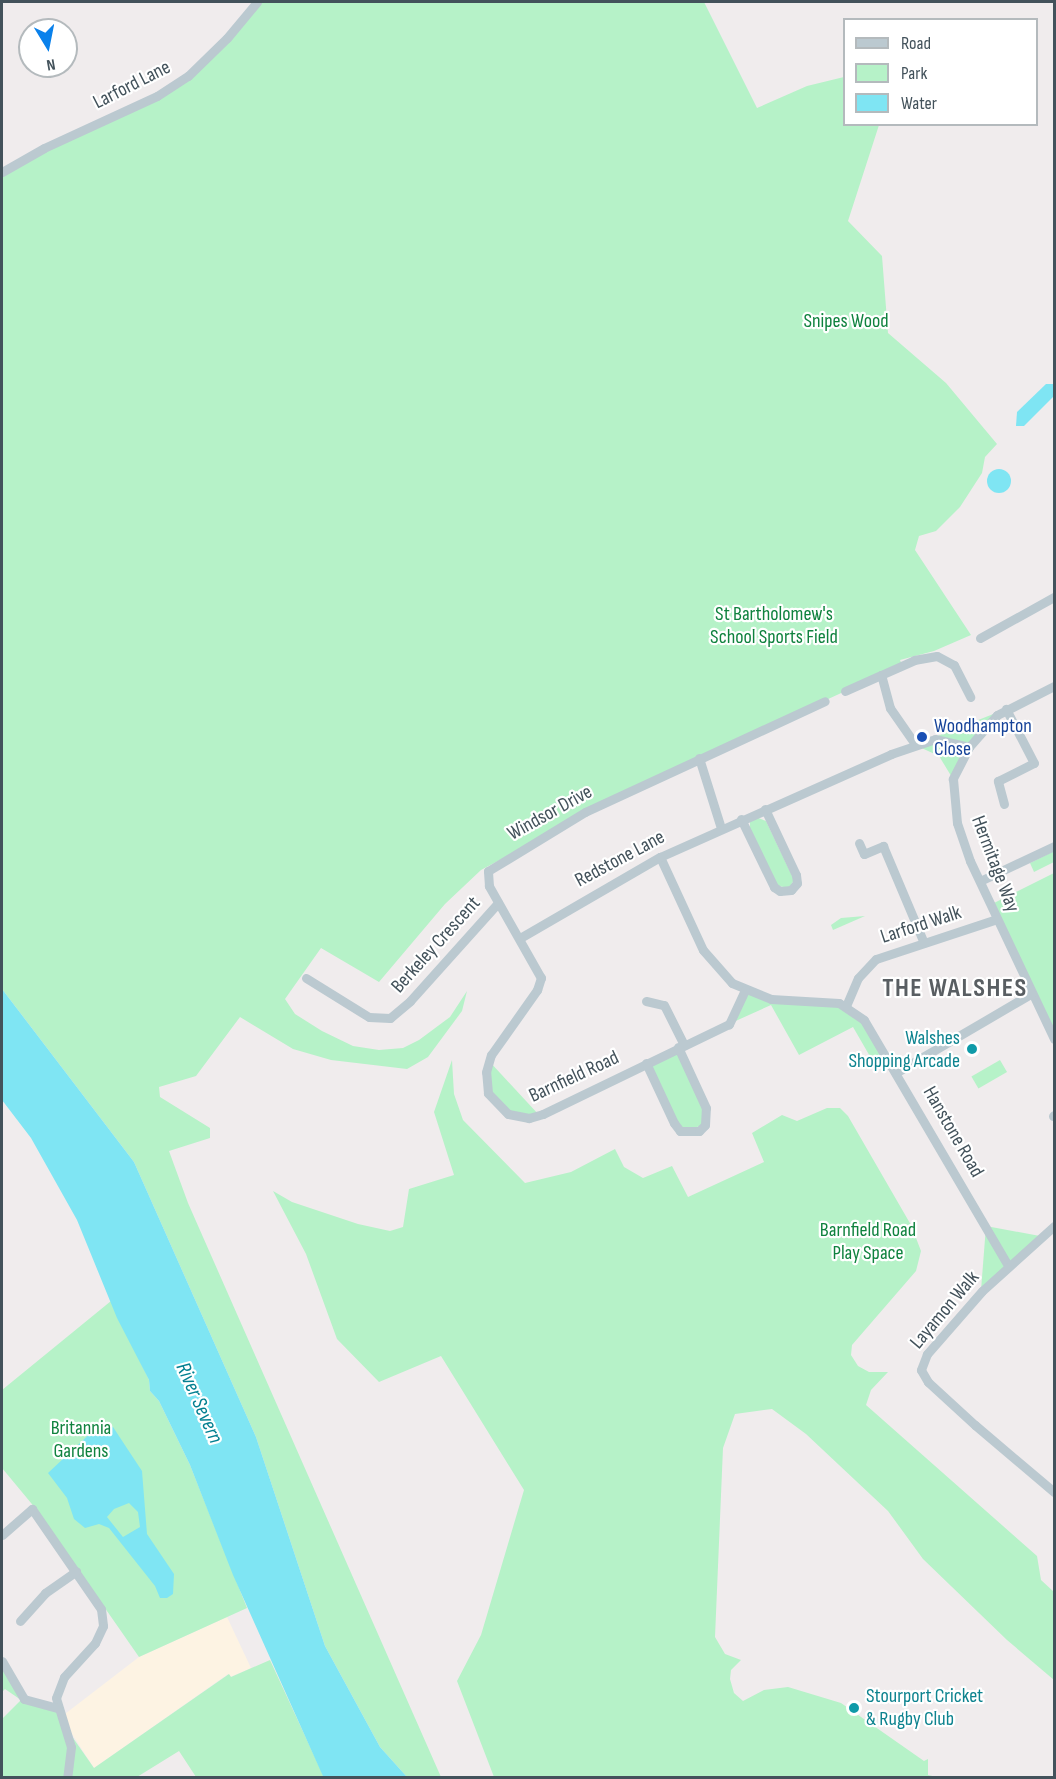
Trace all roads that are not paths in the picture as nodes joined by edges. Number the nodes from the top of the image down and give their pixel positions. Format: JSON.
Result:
{"nodes":[{"id":1,"x":257,"y":2,"type":"edge"},
{"id":2,"x":2,"y":172,"type":"edge"},
{"id":3,"x":1054,"y":597,"type":"edge"},
{"id":4,"x":980,"y":638,"type":"dead end"},
{"id":5,"x":881,"y":675,"type":"junction"},
{"id":6,"x":1054,"y":686,"type":"edge"},
{"id":7,"x":845,"y":691,"type":"dead end"},
{"id":8,"x":970,"y":697,"type":"dead end"},
{"id":9,"x":825,"y":701,"type":"dead end"},
{"id":10,"x":1006,"y":709,"type":"junction"},
{"id":11,"x":915,"y":744,"type":"junction"},
{"id":12,"x":969,"y":747,"type":"junction"},
{"id":13,"x":699,"y":758,"type":"junction"},
{"id":14,"x":1004,"y":804,"type":"dead end"},
{"id":15,"x":765,"y":809,"type":"junction"},
{"id":16,"x":741,"y":819,"type":"junction"},
{"id":17,"x":721,"y":828,"type":"junction"},
{"id":18,"x":859,"y":843,"type":"dead end"},
{"id":19,"x":1054,"y":846,"type":"edge"},
{"id":20,"x":660,"y":857,"type":"junction"},
{"id":21,"x":980,"y":881,"type":"junction"},
{"id":22,"x":498,"y":903,"type":"junction"},
{"id":23,"x":997,"y":919,"type":"junction"},
{"id":24,"x":520,"y":938,"type":"junction"},
{"id":25,"x":924,"y":943,"type":"junction"},
{"id":26,"x":306,"y":978,"type":"dead end"},
{"id":27,"x":745,"y":990,"type":"junction"},
{"id":28,"x":1032,"y":993,"type":"junction"},
{"id":29,"x":646,"y":1001,"type":"dead end"},
{"id":30,"x":846,"y":1006,"type":"junction"},
{"id":31,"x":1054,"y":1039,"type":"edge"},
{"id":32,"x":681,"y":1046,"type":"junction"},
{"id":33,"x":646,"y":1063,"type":"junction"},
{"id":34,"x":897,"y":1072,"type":"junction"},
{"id":35,"x":1054,"y":1226,"type":"edge"},
{"id":36,"x":1008,"y":1265,"type":"junction"},
{"id":37,"x":1054,"y":1492,"type":"edge"},
{"id":38,"x":2,"y":1535,"type":"edge"},
{"id":39,"x":76,"y":1571,"type":"junction"},
{"id":40,"x":20,"y":1621,"type":"dead end"},
{"id":41,"x":2,"y":1661,"type":"edge"},
{"id":42,"x":58,"y":1708,"type":"junction"},
{"id":43,"x":67,"y":1778,"type":"edge"}],
"edges":[{"from":1,"to":2,"type":"street","name":"Larford Lane"},
{"from":3,"to":4,"type":"street"},
{"from":5,"to":7,"type":"street"},
{"from":5,"to":8,"type":"street"},
{"from":5,"to":11,"type":"street"},
{"from":6,"to":10,"type":"street"},
{"from":9,"to":13,"type":"street","name":"Windsor Drive"},
{"from":10,"to":12,"type":"street","name":"Hermitage Way"},
{"from":10,"to":14,"type":"street"},
{"from":11,"to":12,"type":"street","name":"Redstone Lane"},
{"from":11,"to":15,"type":"street","name":"Redstone Lane"},
{"from":12,"to":21,"type":"street","name":"Hermitage Way"},
{"from":13,"to":17,"type":"street"},
{"from":13,"to":22,"type":"street","name":"Windsor Drive"},
{"from":15,"to":16,"type":"street","name":"Redstone Lane"},
{"from":15,"to":16,"type":"street"},
{"from":16,"to":17,"type":"street","name":"Redstone Lane"},
{"from":17,"to":20,"type":"street","name":"Redstone Lane"},
{"from":18,"to":25,"type":"street"},
{"from":19,"to":21,"type":"street"},
{"from":20,"to":24,"type":"street","name":"Redstone Lane"},
{"from":20,"to":27,"type":"street"},
{"from":21,"to":23,"type":"street","name":"Hermitage Way"},
{"from":22,"to":24,"type":"street","name":"Windsor Drive"},
{"from":22,"to":26,"type":"street","name":"Berkeley Crescent"},
{"from":23,"to":25,"type":"street","name":"Larford Walk"},
{"from":23,"to":28,"type":"street","name":"Hermitage Way"},
{"from":24,"to":33,"type":"street","name":"Barnfield Road"},
{"from":25,"to":30,"type":"street","name":"Larford Walk"},
{"from":27,"to":30,"type":"street"},
{"from":27,"to":32,"type":"street","name":"Barnfield Road"},
{"from":28,"to":31,"type":"street","name":"Hermitage Way"},
{"from":28,"to":34,"type":"street"},
{"from":29,"to":32,"type":"street"},
{"from":30,"to":34,"type":"street","name":"Hanstone Road"},
{"from":32,"to":33,"type":"street","name":"Barnfield Road"},
{"from":32,"to":33,"type":"street","name":"Barnfield Road"},
{"from":34,"to":36,"type":"street","name":"Hanstone Road"},
{"from":35,"to":36,"type":"street","name":"Layamon Walk"},
{"from":36,"to":37,"type":"street","name":"Layamon Walk"},
{"from":38,"to":39,"type":"street"},
{"from":39,"to":40,"type":"street"},
{"from":39,"to":42,"type":"street"},
{"from":41,"to":42,"type":"street"},
{"from":42,"to":43,"type":"street"}]}
